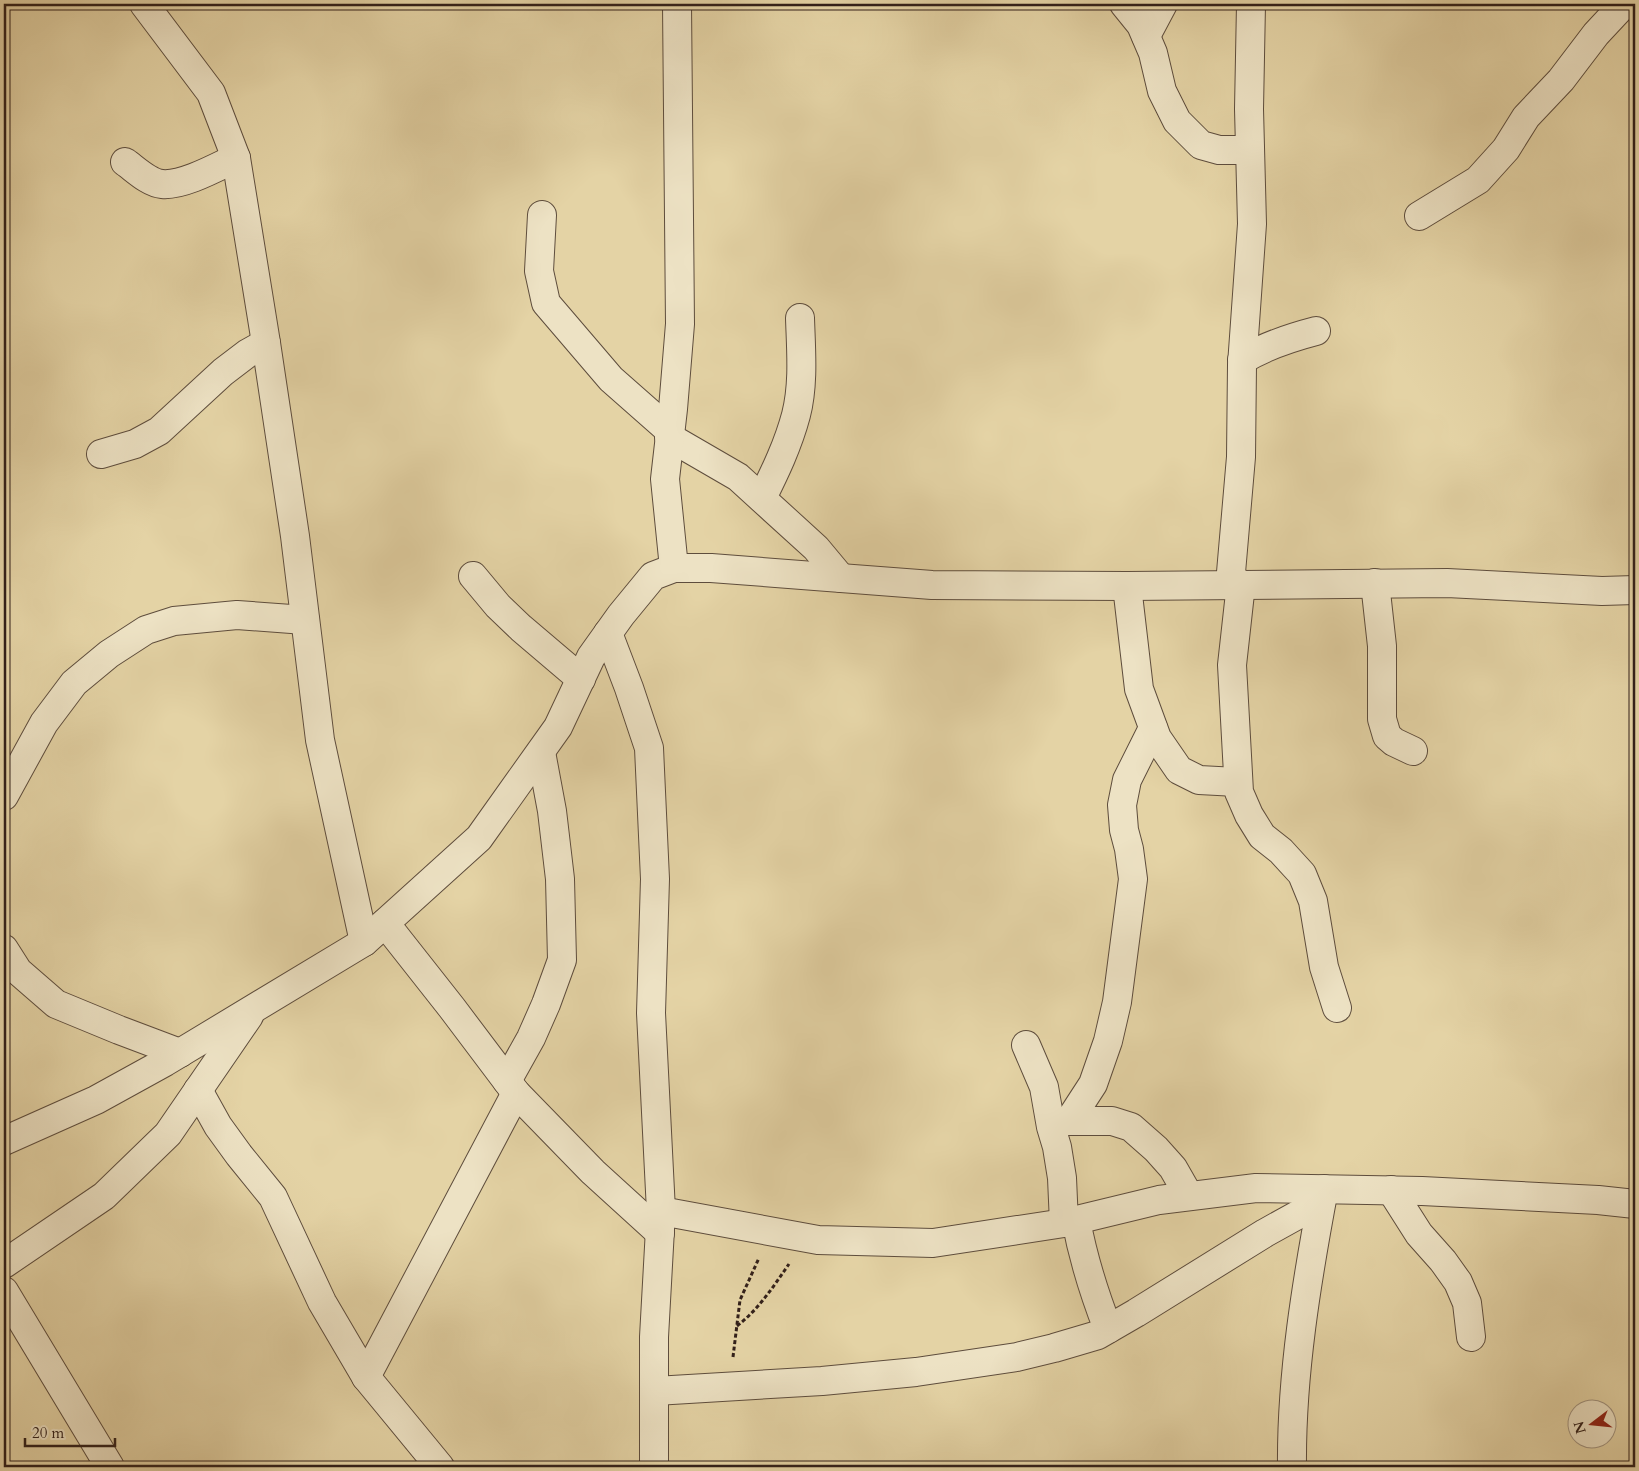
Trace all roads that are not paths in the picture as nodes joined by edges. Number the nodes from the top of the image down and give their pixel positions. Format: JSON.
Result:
{"nodes":[{"id":1,"x":144,"y":4,"type":"edge"},
{"id":2,"x":677,"y":4,"type":"edge"},
{"id":3,"x":1124,"y":4,"type":"edge"},
{"id":4,"x":1163,"y":4,"type":"edge"},
{"id":5,"x":1251,"y":4,"type":"edge"},
{"id":6,"x":1624,"y":4,"type":"edge"},
{"id":7,"x":1146,"y":36,"type":"junction"},
{"id":8,"x":1250,"y":150,"type":"junction"},
{"id":9,"x":236,"y":158,"type":"junction"},
{"id":10,"x":125,"y":162,"type":"dead end"},
{"id":11,"x":542,"y":214,"type":"dead end"},
{"id":12,"x":1419,"y":216,"type":"dead end"},
{"id":13,"x":800,"y":318,"type":"dead end"},
{"id":14,"x":1316,"y":331,"type":"dead end"},
{"id":15,"x":266,"y":343,"type":"junction"},
{"id":16,"x":1242,"y":360,"type":"junction"},
{"id":17,"x":670,"y":434,"type":"junction"},
{"id":18,"x":102,"y":454,"type":"dead end"},
{"id":19,"x":762,"y":498,"type":"junction"},
{"id":20,"x":674,"y":568,"type":"junction"},
{"id":21,"x":473,"y":576,"type":"dead end"},
{"id":22,"x":841,"y":578,"type":"junction"},
{"id":23,"x":1236,"y":584,"type":"junction"},
{"id":24,"x":1375,"y":584,"type":"junction"},
{"id":25,"x":1127,"y":586,"type":"junction"},
{"id":26,"x":1635,"y":590,"type":"edge"},
{"id":27,"x":305,"y":620,"type":"junction"},
{"id":28,"x":608,"y":634,"type":"junction"},
{"id":29,"x":581,"y":679,"type":"junction"},
{"id":30,"x":1153,"y":728,"type":"junction"},
{"id":31,"x":1413,"y":751,"type":"dead end"},
{"id":32,"x":541,"y":752,"type":"junction"},
{"id":33,"x":1238,"y":782,"type":"junction"},
{"id":34,"x":4,"y":796,"type":"edge"},
{"id":35,"x":385,"y":923,"type":"junction"},
{"id":36,"x":364,"y":942,"type":"junction"},
{"id":37,"x":4,"y":949,"type":"edge"},
{"id":38,"x":254,"y":1008,"type":"junction"},
{"id":39,"x":1338,"y":1008,"type":"dead end"},
{"id":40,"x":1026,"y":1045,"type":"dead end"},
{"id":41,"x":180,"y":1053,"type":"junction"},
{"id":42,"x":512,"y":1087,"type":"junction"},
{"id":43,"x":198,"y":1090,"type":"junction"},
{"id":44,"x":1059,"y":1121,"type":"junction"},
{"id":45,"x":4,"y":1141,"type":"edge"},
{"id":46,"x":1391,"y":1190,"type":"junction"},
{"id":47,"x":1189,"y":1196,"type":"junction"},
{"id":48,"x":1322,"y":1196,"type":"junction"},
{"id":49,"x":1635,"y":1204,"type":"edge"},
{"id":50,"x":660,"y":1222,"type":"junction"},
{"id":51,"x":1070,"y":1222,"type":"junction"},
{"id":52,"x":4,"y":1264,"type":"edge"},
{"id":53,"x":4,"y":1291,"type":"edge"},
{"id":54,"x":1108,"y":1329,"type":"junction"},
{"id":55,"x":1472,"y":1337,"type":"dead end"},
{"id":56,"x":366,"y":1377,"type":"junction"},
{"id":57,"x":654,"y":1391,"type":"junction"},
{"id":58,"x":110,"y":1467,"type":"edge"},
{"id":59,"x":440,"y":1467,"type":"edge"},
{"id":60,"x":654,"y":1467,"type":"edge"},
{"id":61,"x":1292,"y":1467,"type":"edge"}],
"edges":[{"from":1,"to":9,"type":"street"},
{"from":2,"to":17,"type":"street"},
{"from":3,"to":7,"type":"street"},
{"from":4,"to":7,"type":"street"},
{"from":5,"to":8,"type":"street"},
{"from":6,"to":12,"type":"street"},
{"from":7,"to":8,"type":"street"},
{"from":8,"to":16,"type":"street"},
{"from":9,"to":10,"type":"street"},
{"from":9,"to":15,"type":"street"},
{"from":11,"to":17,"type":"street"},
{"from":13,"to":19,"type":"street"},
{"from":14,"to":16,"type":"street"},
{"from":15,"to":18,"type":"street"},
{"from":15,"to":27,"type":"street"},
{"from":16,"to":23,"type":"street"},
{"from":17,"to":19,"type":"street"},
{"from":17,"to":20,"type":"street"},
{"from":19,"to":22,"type":"street"},
{"from":20,"to":22,"type":"street"},
{"from":20,"to":28,"type":"street"},
{"from":21,"to":29,"type":"street"},
{"from":22,"to":25,"type":"street"},
{"from":23,"to":24,"type":"street"},
{"from":23,"to":25,"type":"street"},
{"from":23,"to":33,"type":"street"},
{"from":24,"to":26,"type":"street"},
{"from":24,"to":31,"type":"street"},
{"from":25,"to":30,"type":"street"},
{"from":27,"to":34,"type":"street"},
{"from":27,"to":36,"type":"street"},
{"from":28,"to":29,"type":"street"},
{"from":28,"to":50,"type":"street"},
{"from":29,"to":32,"type":"street"},
{"from":30,"to":33,"type":"street"},
{"from":30,"to":44,"type":"street"},
{"from":32,"to":35,"type":"street"},
{"from":32,"to":42,"type":"street"},
{"from":33,"to":39,"type":"street"},
{"from":35,"to":36,"type":"street"},
{"from":35,"to":42,"type":"street"},
{"from":36,"to":38,"type":"street"},
{"from":37,"to":41,"type":"street"},
{"from":38,"to":41,"type":"street"},
{"from":38,"to":43,"type":"street"},
{"from":40,"to":44,"type":"street"},
{"from":41,"to":45,"type":"street"},
{"from":42,"to":50,"type":"street"},
{"from":42,"to":56,"type":"street"},
{"from":43,"to":52,"type":"street"},
{"from":43,"to":56,"type":"street"},
{"from":44,"to":47,"type":"street"},
{"from":44,"to":51,"type":"street"},
{"from":46,"to":48,"type":"street"},
{"from":46,"to":49,"type":"street"},
{"from":46,"to":55,"type":"street"},
{"from":47,"to":48,"type":"street"},
{"from":47,"to":51,"type":"street"},
{"from":48,"to":54,"type":"street"},
{"from":48,"to":61,"type":"street"},
{"from":50,"to":51,"type":"street"},
{"from":50,"to":57,"type":"street"},
{"from":51,"to":54,"type":"street"},
{"from":53,"to":58,"type":"street"},
{"from":54,"to":57,"type":"street"},
{"from":56,"to":59,"type":"street"},
{"from":57,"to":60,"type":"street"}]}
